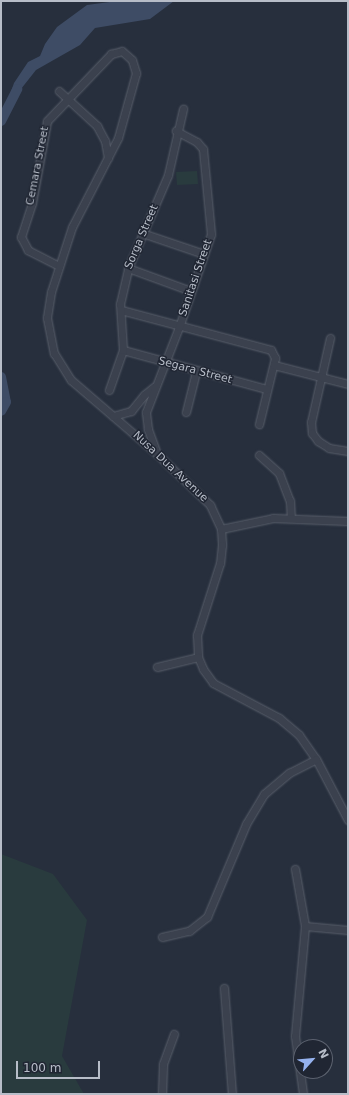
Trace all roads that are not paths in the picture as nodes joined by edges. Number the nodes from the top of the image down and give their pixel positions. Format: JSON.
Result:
{"nodes":[{"id":1,"x":59,"y":91,"type":"dead end"},
{"id":2,"x":67,"y":99,"type":"junction"},
{"id":3,"x":183,"y":109,"type":"dead end"},
{"id":4,"x":176,"y":131,"type":"junction"},
{"id":5,"x":108,"y":159,"type":"junction"},
{"id":6,"x":142,"y":233,"type":"junction"},
{"id":7,"x":204,"y":254,"type":"junction"},
{"id":8,"x":59,"y":266,"type":"junction"},
{"id":9,"x":128,"y":268,"type":"junction"},
{"id":10,"x":191,"y":291,"type":"junction"},
{"id":11,"x":121,"y":310,"type":"junction"},
{"id":12,"x":179,"y":327,"type":"junction"},
{"id":13,"x":330,"y":338,"type":"dead end"},
{"id":14,"x":123,"y":350,"type":"junction"},
{"id":15,"x":165,"y":363,"type":"junction"},
{"id":16,"x":274,"y":365,"type":"junction"},
{"id":17,"x":196,"y":372,"type":"junction"},
{"id":18,"x":321,"y":377,"type":"junction"},
{"id":19,"x":348,"y":384,"type":"edge"},
{"id":20,"x":154,"y":387,"type":"junction"},
{"id":21,"x":267,"y":389,"type":"junction"},
{"id":22,"x":109,"y":390,"type":"dead end"},
{"id":23,"x":136,"y":407,"type":"junction"},
{"id":24,"x":146,"y":412,"type":"junction"},
{"id":25,"x":186,"y":412,"type":"dead end"},
{"id":26,"x":113,"y":416,"type":"junction"},
{"id":27,"x":259,"y":424,"type":"dead end"},
{"id":28,"x":348,"y":452,"type":"edge"},
{"id":29,"x":157,"y":454,"type":"junction"},
{"id":30,"x":259,"y":455,"type":"dead end"},
{"id":31,"x":291,"y":518,"type":"junction"},
{"id":32,"x":348,"y":521,"type":"edge"},
{"id":33,"x":221,"y":529,"type":"junction"},
{"id":34,"x":198,"y":657,"type":"junction"},
{"id":35,"x":156,"y":667,"type":"dead end"},
{"id":36,"x":316,"y":759,"type":"junction"},
{"id":37,"x":348,"y":820,"type":"edge"},
{"id":38,"x":295,"y":870,"type":"dead end"},
{"id":39,"x":305,"y":926,"type":"junction"},
{"id":40,"x":348,"y":930,"type":"edge"},
{"id":41,"x":162,"y":937,"type":"dead end"},
{"id":42,"x":224,"y":988,"type":"dead end"},
{"id":43,"x":174,"y":1034,"type":"dead end"},
{"id":44,"x":162,"y":1094,"type":"edge"},
{"id":45,"x":232,"y":1094,"type":"edge"},
{"id":46,"x":303,"y":1094,"type":"edge"}],
"edges":[{"from":1,"to":2,"type":"street"},
{"from":2,"to":5,"type":"street"},
{"from":2,"to":5,"type":"street","name":"Cemara Street"},
{"from":2,"to":8,"type":"street","name":"Cemara Street"},
{"from":3,"to":4,"type":"street","name":"Sorga Street"},
{"from":4,"to":6,"type":"street","name":"Sorga Street"},
{"from":4,"to":7,"type":"street","name":"Sanitasi Street"},
{"from":5,"to":8,"type":"street","name":"Nusa Dua Avenue"},
{"from":6,"to":7,"type":"street"},
{"from":6,"to":9,"type":"street","name":"Sorga Street"},
{"from":7,"to":10,"type":"street","name":"Sanitasi Street"},
{"from":8,"to":26,"type":"street","name":"Nusa Dua Avenue"},
{"from":9,"to":10,"type":"street"},
{"from":9,"to":11,"type":"street","name":"Sorga Street"},
{"from":10,"to":12,"type":"street","name":"Sanitasi Street"},
{"from":11,"to":12,"type":"street"},
{"from":11,"to":14,"type":"street","name":"Sorga Street"},
{"from":12,"to":15,"type":"street","name":"Sanitasi Street"},
{"from":12,"to":16,"type":"street"},
{"from":13,"to":18,"type":"street"},
{"from":14,"to":15,"type":"street","name":"Segara Street"},
{"from":14,"to":22,"type":"street","name":"Sorga Street"},
{"from":15,"to":17,"type":"street","name":"Segara Street"},
{"from":15,"to":20,"type":"street","name":"Sanitasi Street"},
{"from":16,"to":18,"type":"street"},
{"from":16,"to":21,"type":"street"},
{"from":17,"to":21,"type":"street","name":"Segara Street"},
{"from":17,"to":25,"type":"street"},
{"from":18,"to":19,"type":"street"},
{"from":18,"to":28,"type":"street"},
{"from":20,"to":23,"type":"street","name":"Sanitasi Street"},
{"from":20,"to":24,"type":"street","name":"Sanitasi Street"},
{"from":21,"to":27,"type":"street"},
{"from":23,"to":24,"type":"street"},
{"from":23,"to":26,"type":"street"},
{"from":24,"to":29,"type":"street","name":"Sanitasi Street"},
{"from":26,"to":29,"type":"street","name":"Nusa Dua Avenue"},
{"from":29,"to":33,"type":"street","name":"Nusa Dua Avenue"},
{"from":30,"to":31,"type":"street"},
{"from":31,"to":32,"type":"street"},
{"from":31,"to":33,"type":"street"},
{"from":33,"to":34,"type":"street","name":"Nusa Dua Avenue"},
{"from":34,"to":35,"type":"street"},
{"from":34,"to":36,"type":"street","name":"Nusa Dua Avenue"},
{"from":36,"to":37,"type":"street","name":"Nusa Dua Avenue"},
{"from":36,"to":41,"type":"street"},
{"from":38,"to":39,"type":"street"},
{"from":39,"to":40,"type":"street"},
{"from":39,"to":46,"type":"street"},
{"from":42,"to":45,"type":"street"},
{"from":43,"to":44,"type":"street"}]}
